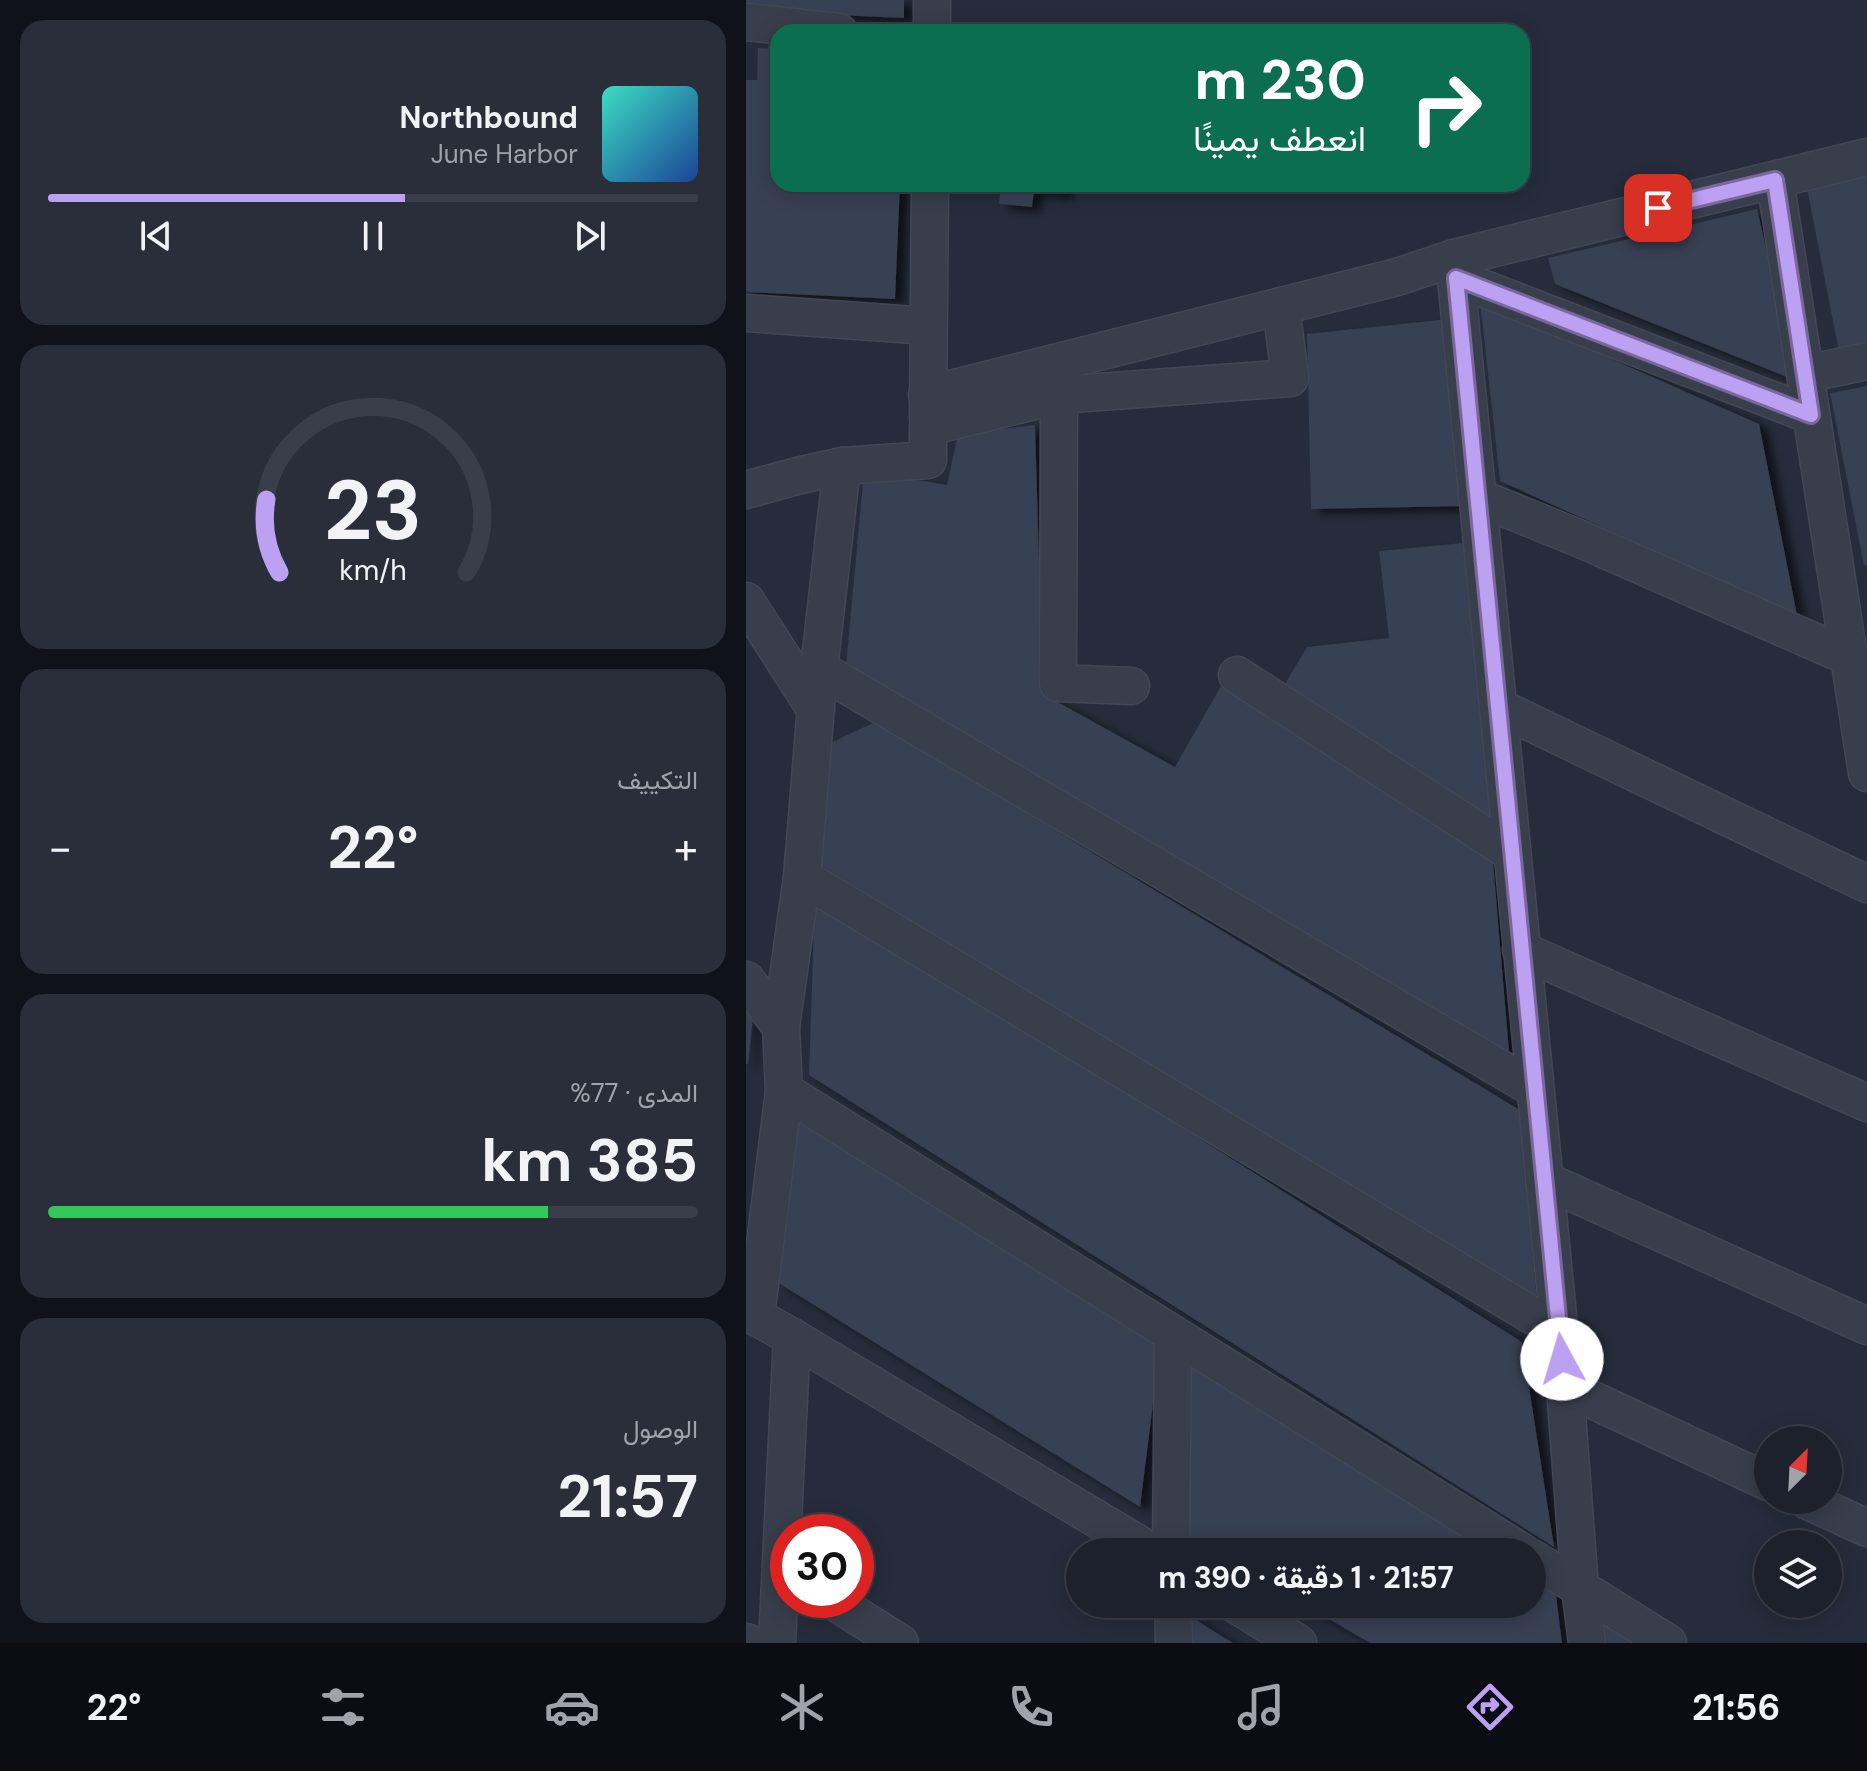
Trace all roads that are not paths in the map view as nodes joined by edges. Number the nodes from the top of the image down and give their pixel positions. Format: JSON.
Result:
{"nodes":[{"id":1,"x":932,"y":0,"type":"edge"},
{"id":2,"x":746,"y":22,"type":"edge"},
{"id":3,"x":932,"y":24,"type":"edge"},
{"id":4,"x":770,"y":25,"type":"edge"},
{"id":5,"x":1867,"y":157,"type":"edge"},
{"id":6,"x":1775,"y":180,"type":"junction"},
{"id":7,"x":930,"y":192,"type":"edge"},
{"id":8,"x":1455,"y":268,"type":"junction"},
{"id":9,"x":1281,"y":306,"type":"junction"},
{"id":10,"x":746,"y":313,"type":"edge"},
{"id":11,"x":928,"y":326,"type":"junction"},
{"id":12,"x":1867,"y":361,"type":"edge"},
{"id":13,"x":1805,"y":374,"type":"junction"},
{"id":14,"x":1059,"y":395,"type":"junction"},
{"id":15,"x":928,"y":411,"type":"junction"},
{"id":16,"x":1811,"y":415,"type":"junction"},
{"id":17,"x":842,"y":466,"type":"junction"},
{"id":18,"x":746,"y":490,"type":"edge"},
{"id":19,"x":1477,"y":497,"type":"junction"},
{"id":20,"x":1853,"y":592,"type":"edge"},
{"id":21,"x":746,"y":601,"type":"edge"},
{"id":22,"x":1849,"y":657,"type":"junction"},
{"id":23,"x":819,"y":669,"type":"junction"},
{"id":24,"x":1237,"y":675,"type":"dead end"},
{"id":25,"x":1131,"y":686,"type":"dead end"},
{"id":26,"x":1498,"y":707,"type":"junction"},
{"id":27,"x":816,"y":710,"type":"junction"},
{"id":28,"x":1867,"y":773,"type":"edge"},
{"id":29,"x":1512,"y":853,"type":"junction"},
{"id":30,"x":802,"y":877,"type":"junction"},
{"id":31,"x":1867,"y":884,"type":"edge"},
{"id":32,"x":1521,"y":950,"type":"junction"},
{"id":33,"x":746,"y":980,"type":"edge"},
{"id":34,"x":781,"y":1027,"type":"junction"},
{"id":35,"x":1535,"y":1089,"type":"junction"},
{"id":36,"x":784,"y":1091,"type":"junction"},
{"id":37,"x":1867,"y":1103,"type":"edge"},
{"id":38,"x":1544,"y":1180,"type":"junction"},
{"id":39,"x":751,"y":1314,"type":"edge"},
{"id":40,"x":1867,"y":1326,"type":"edge"},
{"id":41,"x":1558,"y":1331,"type":"junction"},
{"id":42,"x":1173,"y":1334,"type":"junction"},
{"id":43,"x":792,"y":1337,"type":"junction"},
{"id":44,"x":1565,"y":1387,"type":"junction"},
{"id":45,"x":1754,"y":1475,"type":"edge"},
{"id":46,"x":786,"y":1514,"type":"edge"},
{"id":47,"x":1836,"y":1514,"type":"edge"},
{"id":48,"x":1867,"y":1528,"type":"edge"},
{"id":49,"x":1129,"y":1538,"type":"edge"},
{"id":50,"x":1171,"y":1538,"type":"edge"},
{"id":51,"x":1500,"y":1538,"type":"edge"},
{"id":52,"x":1546,"y":1567,"type":"edge"},
{"id":53,"x":1580,"y":1588,"type":"junction"},
{"id":54,"x":779,"y":1618,"type":"edge"},
{"id":55,"x":860,"y":1618,"type":"edge"},
{"id":56,"x":1173,"y":1618,"type":"edge"},
{"id":57,"x":1258,"y":1618,"type":"edge"},
{"id":58,"x":777,"y":1643,"type":"edge"},
{"id":59,"x":900,"y":1643,"type":"edge"},
{"id":60,"x":1174,"y":1643,"type":"edge"},
{"id":61,"x":1298,"y":1643,"type":"edge"},
{"id":62,"x":1587,"y":1643,"type":"edge"},
{"id":63,"x":1668,"y":1643,"type":"edge"}],
"edges":[{"from":1,"to":3,"type":"street"},
{"from":2,"to":4,"type":"street"},
{"from":5,"to":6,"type":"street"},
{"from":6,"to":8,"type":"street"},
{"from":6,"to":13,"type":"street"},
{"from":7,"to":11,"type":"street"},
{"from":8,"to":9,"type":"street"},
{"from":8,"to":16,"type":"street"},
{"from":8,"to":19,"type":"street"},
{"from":9,"to":14,"type":"street"},
{"from":9,"to":15,"type":"street"},
{"from":10,"to":11,"type":"street"},
{"from":11,"to":15,"type":"street"},
{"from":12,"to":13,"type":"street"},
{"from":13,"to":16,"type":"street"},
{"from":14,"to":15,"type":"street"},
{"from":14,"to":25,"type":"street"},
{"from":15,"to":17,"type":"street"},
{"from":16,"to":20,"type":"street"},
{"from":17,"to":18,"type":"street"},
{"from":17,"to":23,"type":"street"},
{"from":19,"to":22,"type":"street"},
{"from":19,"to":26,"type":"street"},
{"from":20,"to":22,"type":"street"},
{"from":21,"to":27,"type":"street"},
{"from":22,"to":28,"type":"street"},
{"from":23,"to":27,"type":"street"},
{"from":23,"to":35,"type":"street"},
{"from":24,"to":29,"type":"street"},
{"from":26,"to":29,"type":"street"},
{"from":26,"to":31,"type":"street"},
{"from":27,"to":30,"type":"street"},
{"from":29,"to":32,"type":"street"},
{"from":30,"to":34,"type":"street"},
{"from":30,"to":41,"type":"street"},
{"from":32,"to":35,"type":"street"},
{"from":32,"to":37,"type":"street"},
{"from":33,"to":34,"type":"street"},
{"from":34,"to":36,"type":"street"},
{"from":35,"to":38,"type":"street"},
{"from":36,"to":39,"type":"street"},
{"from":36,"to":42,"type":"street"},
{"from":38,"to":40,"type":"street"},
{"from":38,"to":41,"type":"street"},
{"from":39,"to":43,"type":"street"},
{"from":41,"to":44,"type":"street"},
{"from":42,"to":50,"type":"street"},
{"from":42,"to":51,"type":"street"},
{"from":43,"to":46,"type":"street"},
{"from":43,"to":49,"type":"street"},
{"from":44,"to":45,"type":"street"},
{"from":44,"to":53,"type":"street"},
{"from":47,"to":48,"type":"street"},
{"from":52,"to":53,"type":"street"},
{"from":53,"to":62,"type":"street"},
{"from":53,"to":63,"type":"street"},
{"from":54,"to":58,"type":"street"},
{"from":55,"to":59,"type":"street"},
{"from":56,"to":60,"type":"street"},
{"from":57,"to":61,"type":"street"}]}
